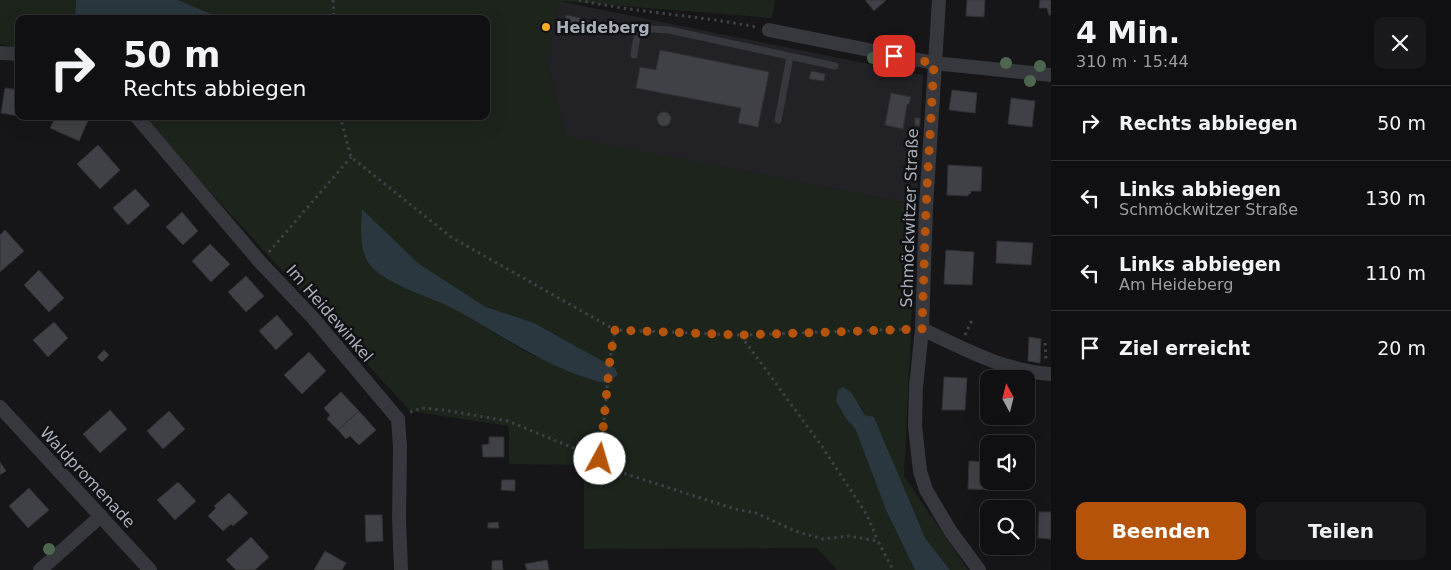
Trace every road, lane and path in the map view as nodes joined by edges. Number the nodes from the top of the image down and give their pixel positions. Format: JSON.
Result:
{"nodes":[{"id":1,"x":333,"y":0,"type":"edge"},
{"id":2,"x":579,"y":0,"type":"edge"},
{"id":3,"x":939,"y":0,"type":"edge"},
{"id":4,"x":334,"y":15,"type":"edge"},
{"id":5,"x":588,"y":26,"type":"dead end"},
{"id":6,"x":638,"y":29,"type":"junction"},
{"id":7,"x":769,"y":30,"type":"joint"},
{"id":8,"x":0,"y":53,"type":"edge"},
{"id":9,"x":15,"y":54,"type":"edge"},
{"id":10,"x":634,"y":55,"type":"dead end"},
{"id":11,"x":790,"y":57,"type":"junction"},
{"id":12,"x":934,"y":63,"type":"junction"},
{"id":13,"x":835,"y":66,"type":"dead end"},
{"id":14,"x":1051,"y":75,"type":"edge"},
{"id":15,"x":139,"y":120,"type":"edge"},
{"id":16,"x":341,"y":120,"type":"edge"},
{"id":17,"x":778,"y":120,"type":"dead end"},
{"id":18,"x":350,"y":157,"type":"junction"},
{"id":19,"x":260,"y":262,"type":"junction"},
{"id":20,"x":974,"y":318,"type":"dead end"},
{"id":21,"x":922,"y":329,"type":"junction"},
{"id":22,"x":615,"y":330,"type":"junction"},
{"id":23,"x":741,"y":335,"type":"junction"},
{"id":24,"x":962,"y":338,"type":"dead end"},
{"id":25,"x":1045,"y":343,"type":"dead end"},
{"id":26,"x":1051,"y":362,"type":"edge"},
{"id":27,"x":1051,"y":374,"type":"edge"},
{"id":28,"x":0,"y":407,"type":"edge"},
{"id":29,"x":398,"y":418,"type":"junction"},
{"id":30,"x":600,"y":459,"type":"junction"},
{"id":31,"x":101,"y":516,"type":"junction"},
{"id":32,"x":878,"y":541,"type":"junction"},
{"id":33,"x":40,"y":570,"type":"edge"},
{"id":34,"x":150,"y":570,"type":"edge"},
{"id":35,"x":401,"y":570,"type":"edge"},
{"id":36,"x":892,"y":570,"type":"edge"},
{"id":37,"x":979,"y":570,"type":"edge"}],
"edges":[{"from":1,"to":4,"type":"path"},
{"from":2,"to":7,"type":"path"},
{"from":3,"to":12,"type":"street","name":"Schmöckwitzer Straße"},
{"from":5,"to":6,"type":"lane"},
{"from":6,"to":10,"type":"lane"},
{"from":6,"to":11,"type":"lane"},
{"from":7,"to":12,"type":"street"},
{"from":8,"to":9,"type":"street"},
{"from":11,"to":13,"type":"lane"},
{"from":11,"to":17,"type":"lane"},
{"from":12,"to":14,"type":"street"},
{"from":12,"to":21,"type":"street","name":"Schmöckwitzer Straße"},
{"from":15,"to":19,"type":"street","name":"Im Heidewinkel"},
{"from":16,"to":18,"type":"path"},
{"from":18,"to":19,"type":"path"},
{"from":18,"to":22,"type":"path"},
{"from":19,"to":29,"type":"street","name":"Im Heidewinkel"},
{"from":20,"to":24,"type":"path"},
{"from":21,"to":23,"type":"path"},
{"from":21,"to":27,"type":"street"},
{"from":21,"to":37,"type":"street","name":"Schmöckwitzer Straße"},
{"from":22,"to":23,"type":"path"},
{"from":22,"to":30,"type":"path"},
{"from":23,"to":32,"type":"path"},
{"from":25,"to":26,"type":"path"},
{"from":28,"to":31,"type":"street","name":"Waldpromenade"},
{"from":29,"to":30,"type":"path"},
{"from":29,"to":35,"type":"street"},
{"from":30,"to":32,"type":"path"},
{"from":31,"to":33,"type":"street"},
{"from":31,"to":34,"type":"street","name":"Waldpromenade"},
{"from":32,"to":36,"type":"path"}]}
